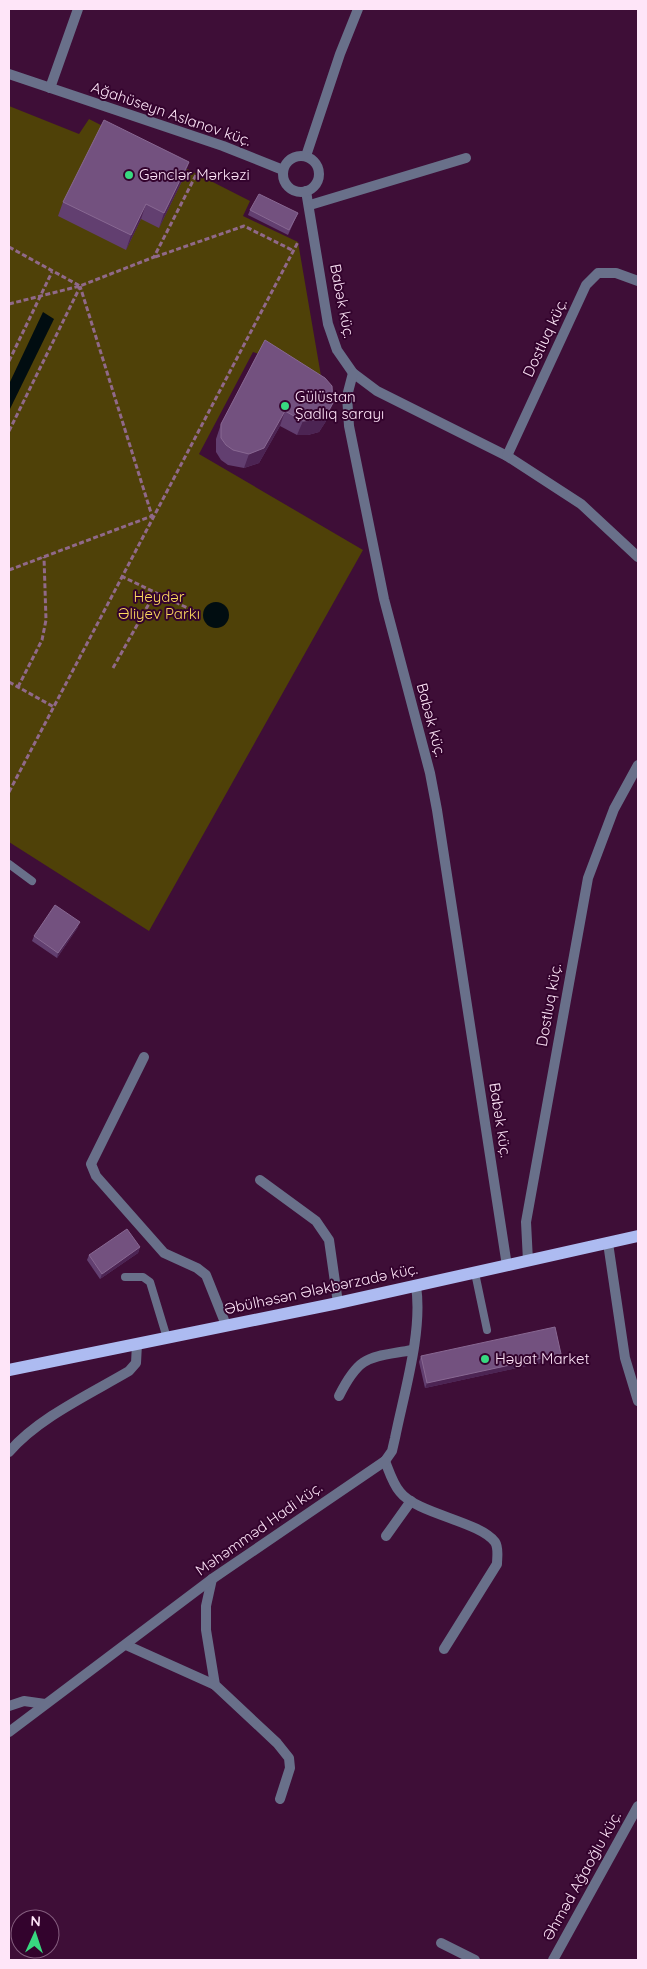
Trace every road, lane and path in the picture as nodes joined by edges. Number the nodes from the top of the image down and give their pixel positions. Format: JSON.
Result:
{"nodes":[{"id":1,"x":78,"y":9,"type":"edge"},
{"id":2,"x":358,"y":9,"type":"edge"},
{"id":3,"x":9,"y":74,"type":"edge"},
{"id":4,"x":50,"y":88,"type":"junction"},
{"id":5,"x":306,"y":156,"type":"junction"},
{"id":6,"x":466,"y":158,"type":"dead end"},
{"id":7,"x":283,"y":170,"type":"junction"},
{"id":8,"x":197,"y":173,"type":"dead end"},
{"id":9,"x":306,"y":191,"type":"junction"},
{"id":10,"x":310,"y":205,"type":"junction"},
{"id":11,"x":298,"y":242,"type":"dead end"},
{"id":12,"x":9,"y":247,"type":"edge"},
{"id":13,"x":292,"y":250,"type":"junction"},
{"id":14,"x":154,"y":257,"type":"junction"},
{"id":15,"x":52,"y":272,"type":"junction"},
{"id":16,"x":638,"y":281,"type":"edge"},
{"id":17,"x":80,"y":286,"type":"junction"},
{"id":18,"x":40,"y":296,"type":"junction"},
{"id":19,"x":9,"y":304,"type":"edge"},
{"id":20,"x":9,"y":361,"type":"edge"},
{"id":21,"x":353,"y":373,"type":"junction"},
{"id":22,"x":9,"y":431,"type":"edge"},
{"id":23,"x":507,"y":456,"type":"junction"},
{"id":24,"x":152,"y":516,"type":"junction"},
{"id":25,"x":44,"y":557,"type":"junction"},
{"id":26,"x":638,"y":557,"type":"edge"},
{"id":27,"x":9,"y":570,"type":"edge"},
{"id":28,"x":121,"y":576,"type":"junction"},
{"id":29,"x":155,"y":593,"type":"junction"},
{"id":30,"x":200,"y":614,"type":"dead end"},
{"id":31,"x":113,"y":668,"type":"dead end"},
{"id":32,"x":9,"y":682,"type":"edge"},
{"id":33,"x":18,"y":687,"type":"junction"},
{"id":34,"x":54,"y":707,"type":"junction"},
{"id":35,"x":638,"y":765,"type":"edge"},
{"id":36,"x":9,"y":792,"type":"edge"},
{"id":37,"x":9,"y":864,"type":"edge"},
{"id":38,"x":32,"y":881,"type":"dead end"},
{"id":39,"x":144,"y":1057,"type":"dead end"},
{"id":40,"x":260,"y":1180,"type":"dead end"},
{"id":41,"x":638,"y":1236,"type":"edge"},
{"id":42,"x":608,"y":1243,"type":"junction"},
{"id":43,"x":528,"y":1261,"type":"junction"},
{"id":44,"x":507,"y":1266,"type":"junction"},
{"id":45,"x":475,"y":1273,"type":"junction"},
{"id":46,"x":125,"y":1277,"type":"dead end"},
{"id":47,"x":416,"y":1286,"type":"junction"},
{"id":48,"x":338,"y":1302,"type":"junction"},
{"id":49,"x":226,"y":1325,"type":"junction"},
{"id":50,"x":487,"y":1330,"type":"dead end"},
{"id":51,"x":167,"y":1338,"type":"junction"},
{"id":52,"x":137,"y":1344,"type":"junction"},
{"id":53,"x":412,"y":1350,"type":"junction"},
{"id":54,"x":9,"y":1370,"type":"edge"},
{"id":55,"x":339,"y":1396,"type":"dead end"},
{"id":56,"x":638,"y":1401,"type":"edge"},
{"id":57,"x":9,"y":1452,"type":"edge"},
{"id":58,"x":385,"y":1461,"type":"junction"},
{"id":59,"x":411,"y":1502,"type":"junction"},
{"id":60,"x":386,"y":1536,"type":"dead end"},
{"id":61,"x":212,"y":1579,"type":"junction"},
{"id":62,"x":126,"y":1645,"type":"junction"},
{"id":63,"x":444,"y":1649,"type":"dead end"},
{"id":64,"x":215,"y":1685,"type":"junction"},
{"id":65,"x":45,"y":1704,"type":"junction"},
{"id":66,"x":9,"y":1706,"type":"edge"},
{"id":67,"x":9,"y":1732,"type":"edge"},
{"id":68,"x":280,"y":1799,"type":"dead end"},
{"id":69,"x":638,"y":1806,"type":"edge"},
{"id":70,"x":441,"y":1943,"type":"dead end"},
{"id":71,"x":476,"y":1960,"type":"edge"},
{"id":72,"x":553,"y":1960,"type":"edge"}],
"edges":[{"from":1,"to":4,"type":"street"},
{"from":2,"to":5,"type":"street"},
{"from":3,"to":4,"type":"street","name":"Ağahüseyn Aslanov küç."},
{"from":4,"to":7,"type":"street","name":"Ağahüseyn Aslanov küç."},
{"from":5,"to":7,"type":"street"},
{"from":5,"to":9,"type":"street"},
{"from":6,"to":10,"type":"street"},
{"from":7,"to":9,"type":"street"},
{"from":8,"to":14,"type":"path"},
{"from":9,"to":10,"type":"street","name":"Babək küç."},
{"from":10,"to":21,"type":"street","name":"Babək küç."},
{"from":11,"to":13,"type":"path"},
{"from":12,"to":15,"type":"path"},
{"from":13,"to":14,"type":"path"},
{"from":13,"to":24,"type":"path"},
{"from":14,"to":17,"type":"path"},
{"from":15,"to":17,"type":"path"},
{"from":15,"to":18,"type":"path"},
{"from":16,"to":23,"type":"street","name":"Dostluq küç."},
{"from":17,"to":18,"type":"path"},
{"from":17,"to":22,"type":"path"},
{"from":17,"to":24,"type":"path"},
{"from":18,"to":19,"type":"path"},
{"from":18,"to":20,"type":"path"},
{"from":21,"to":23,"type":"street"},
{"from":21,"to":44,"type":"street","name":"Babək küç."},
{"from":23,"to":26,"type":"street"},
{"from":24,"to":25,"type":"path"},
{"from":24,"to":28,"type":"path"},
{"from":25,"to":27,"type":"path"},
{"from":25,"to":33,"type":"path"},
{"from":28,"to":29,"type":"path"},
{"from":28,"to":34,"type":"path"},
{"from":29,"to":30,"type":"path"},
{"from":29,"to":31,"type":"path"},
{"from":32,"to":33,"type":"path"},
{"from":33,"to":34,"type":"path"},
{"from":34,"to":36,"type":"path"},
{"from":35,"to":43,"type":"street","name":"Dostluq küç."},
{"from":37,"to":38,"type":"lane"},
{"from":39,"to":49,"type":"street"},
{"from":40,"to":48,"type":"street"},
{"from":41,"to":42,"type":"main road","name":"Əbülhəsən Ələkbərzadə küç."},
{"from":42,"to":43,"type":"main road","name":"Əbülhəsən Ələkbərzadə küç."},
{"from":42,"to":56,"type":"street"},
{"from":43,"to":44,"type":"main road","name":"Əbülhəsən Ələkbərzadə küç."},
{"from":44,"to":45,"type":"main road","name":"Əbülhəsən Ələkbərzadə küç."},
{"from":45,"to":47,"type":"main road","name":"Əbülhəsən Ələkbərzadə küç."},
{"from":45,"to":50,"type":"lane"},
{"from":46,"to":51,"type":"lane"},
{"from":47,"to":48,"type":"main road","name":"Əbülhəsən Ələkbərzadə küç."},
{"from":47,"to":53,"type":"street","name":"Məhəmməd Hadi küç."},
{"from":48,"to":49,"type":"main road","name":"Əbülhəsən Ələkbərzadə küç."},
{"from":49,"to":51,"type":"main road","name":"Əbülhəsən Ələkbərzadə küç."},
{"from":51,"to":52,"type":"main road","name":"Əbülhəsən Ələkbərzadə küç."},
{"from":52,"to":54,"type":"main road","name":"Əbülhəsən Ələkbərzadə küç."},
{"from":52,"to":57,"type":"street"},
{"from":53,"to":55,"type":"street"},
{"from":53,"to":58,"type":"street","name":"Məhəmməd Hadi küç."},
{"from":58,"to":59,"type":"street"},
{"from":58,"to":61,"type":"street","name":"Məhəmməd Hadi küç."},
{"from":59,"to":60,"type":"street"},
{"from":59,"to":63,"type":"street"},
{"from":61,"to":62,"type":"street","name":"Məhəmməd Hadi küç."},
{"from":61,"to":64,"type":"street"},
{"from":62,"to":64,"type":"street"},
{"from":62,"to":65,"type":"street","name":"Məhəmməd Hadi küç."},
{"from":64,"to":68,"type":"street"},
{"from":65,"to":66,"type":"street"},
{"from":65,"to":67,"type":"street","name":"Məhəmməd Hadi küç."},
{"from":69,"to":72,"type":"street","name":"Əhməd Ağaoğlu küç."},
{"from":70,"to":71,"type":"street"}]}
